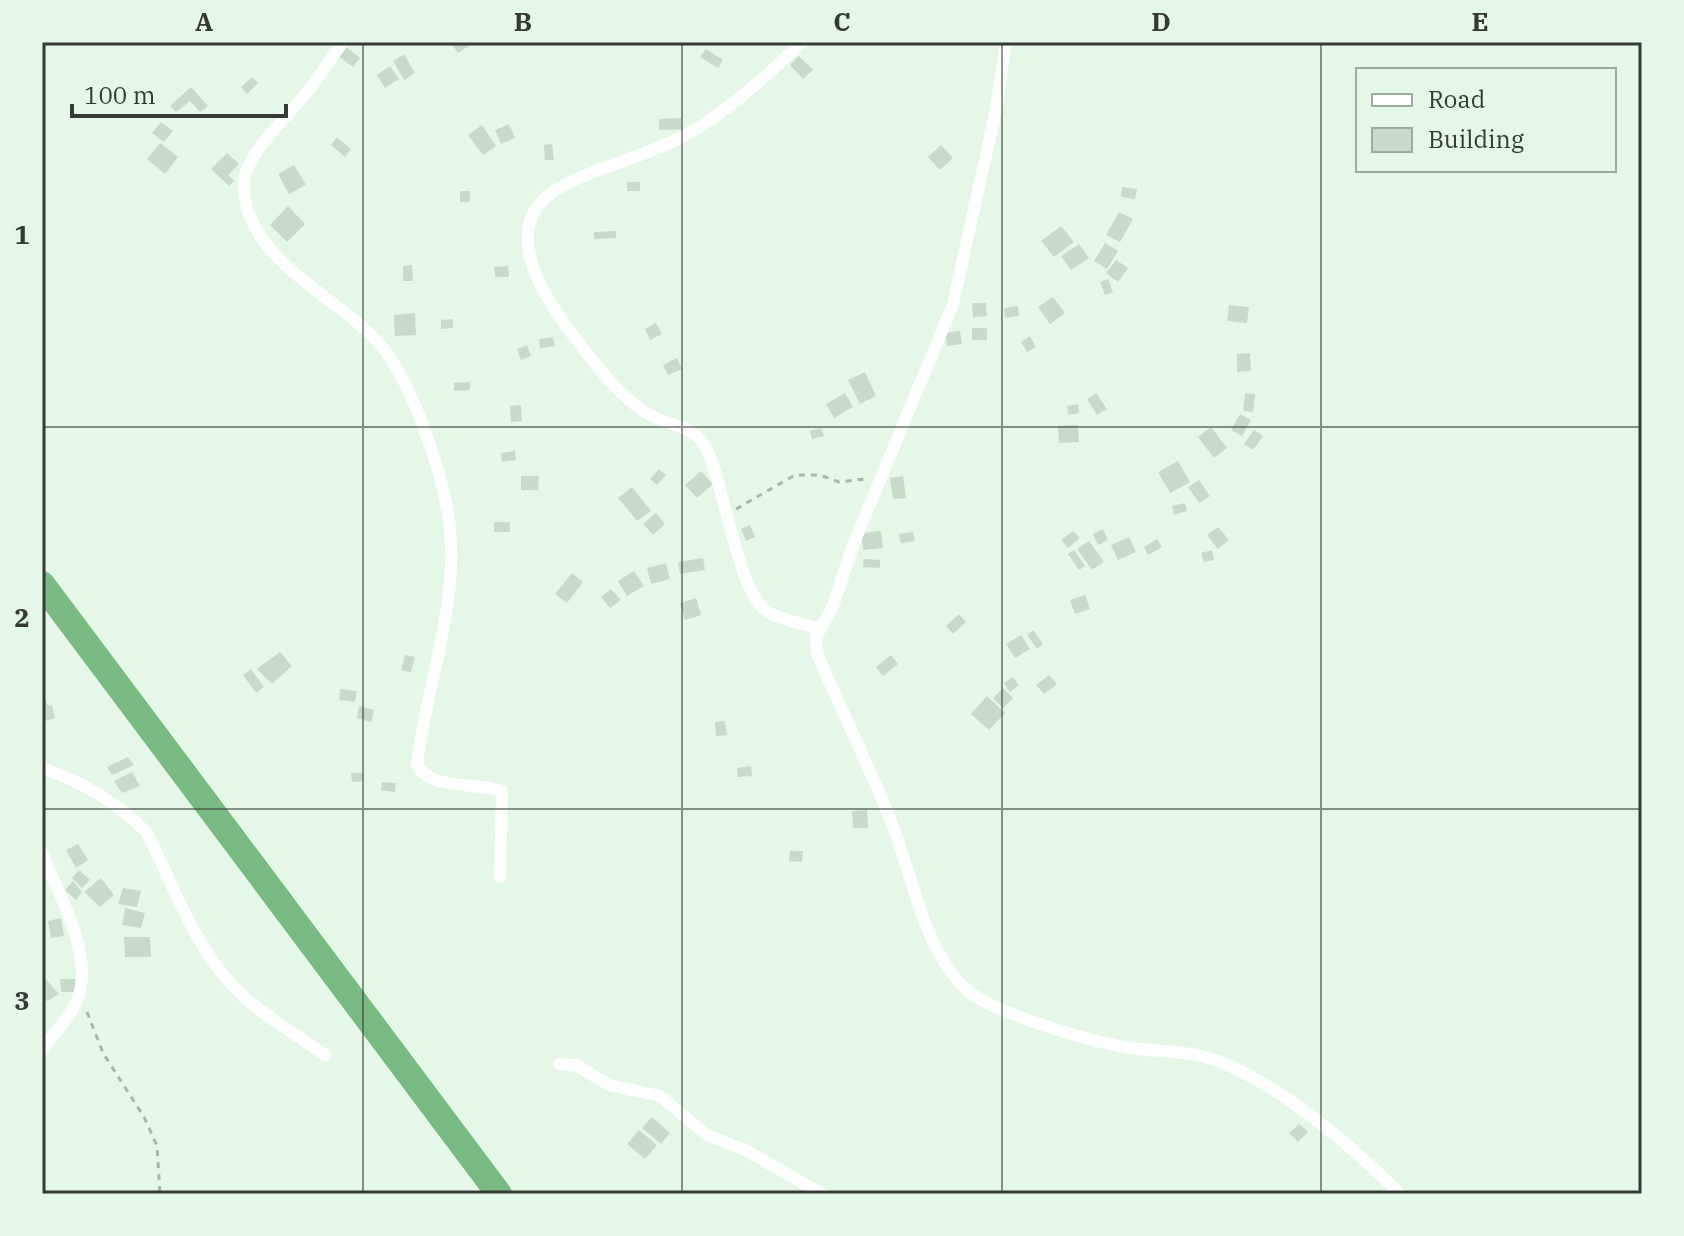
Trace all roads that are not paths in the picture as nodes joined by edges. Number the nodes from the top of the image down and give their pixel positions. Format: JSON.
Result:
{"nodes":[{"id":1,"x":343,"y":42,"type":"edge"},
{"id":2,"x":802,"y":42,"type":"edge"},
{"id":3,"x":1006,"y":42,"type":"edge"},
{"id":4,"x":819,"y":629,"type":"junction"},
{"id":5,"x":42,"y":768,"type":"edge"},
{"id":6,"x":42,"y":853,"type":"edge"},
{"id":7,"x":500,"y":877,"type":"dead end"},
{"id":8,"x":42,"y":1050,"type":"edge"},
{"id":9,"x":325,"y":1055,"type":"dead end"},
{"id":10,"x":559,"y":1064,"type":"dead end"},
{"id":11,"x":822,"y":1194,"type":"edge"},
{"id":12,"x":1400,"y":1194,"type":"edge"}],
"edges":[{"from":1,"to":7,"type":"street"},
{"from":2,"to":4,"type":"street"},
{"from":3,"to":4,"type":"street"},
{"from":4,"to":12,"type":"street"},
{"from":5,"to":9,"type":"street"},
{"from":6,"to":8,"type":"street"},
{"from":10,"to":11,"type":"street"}]}
